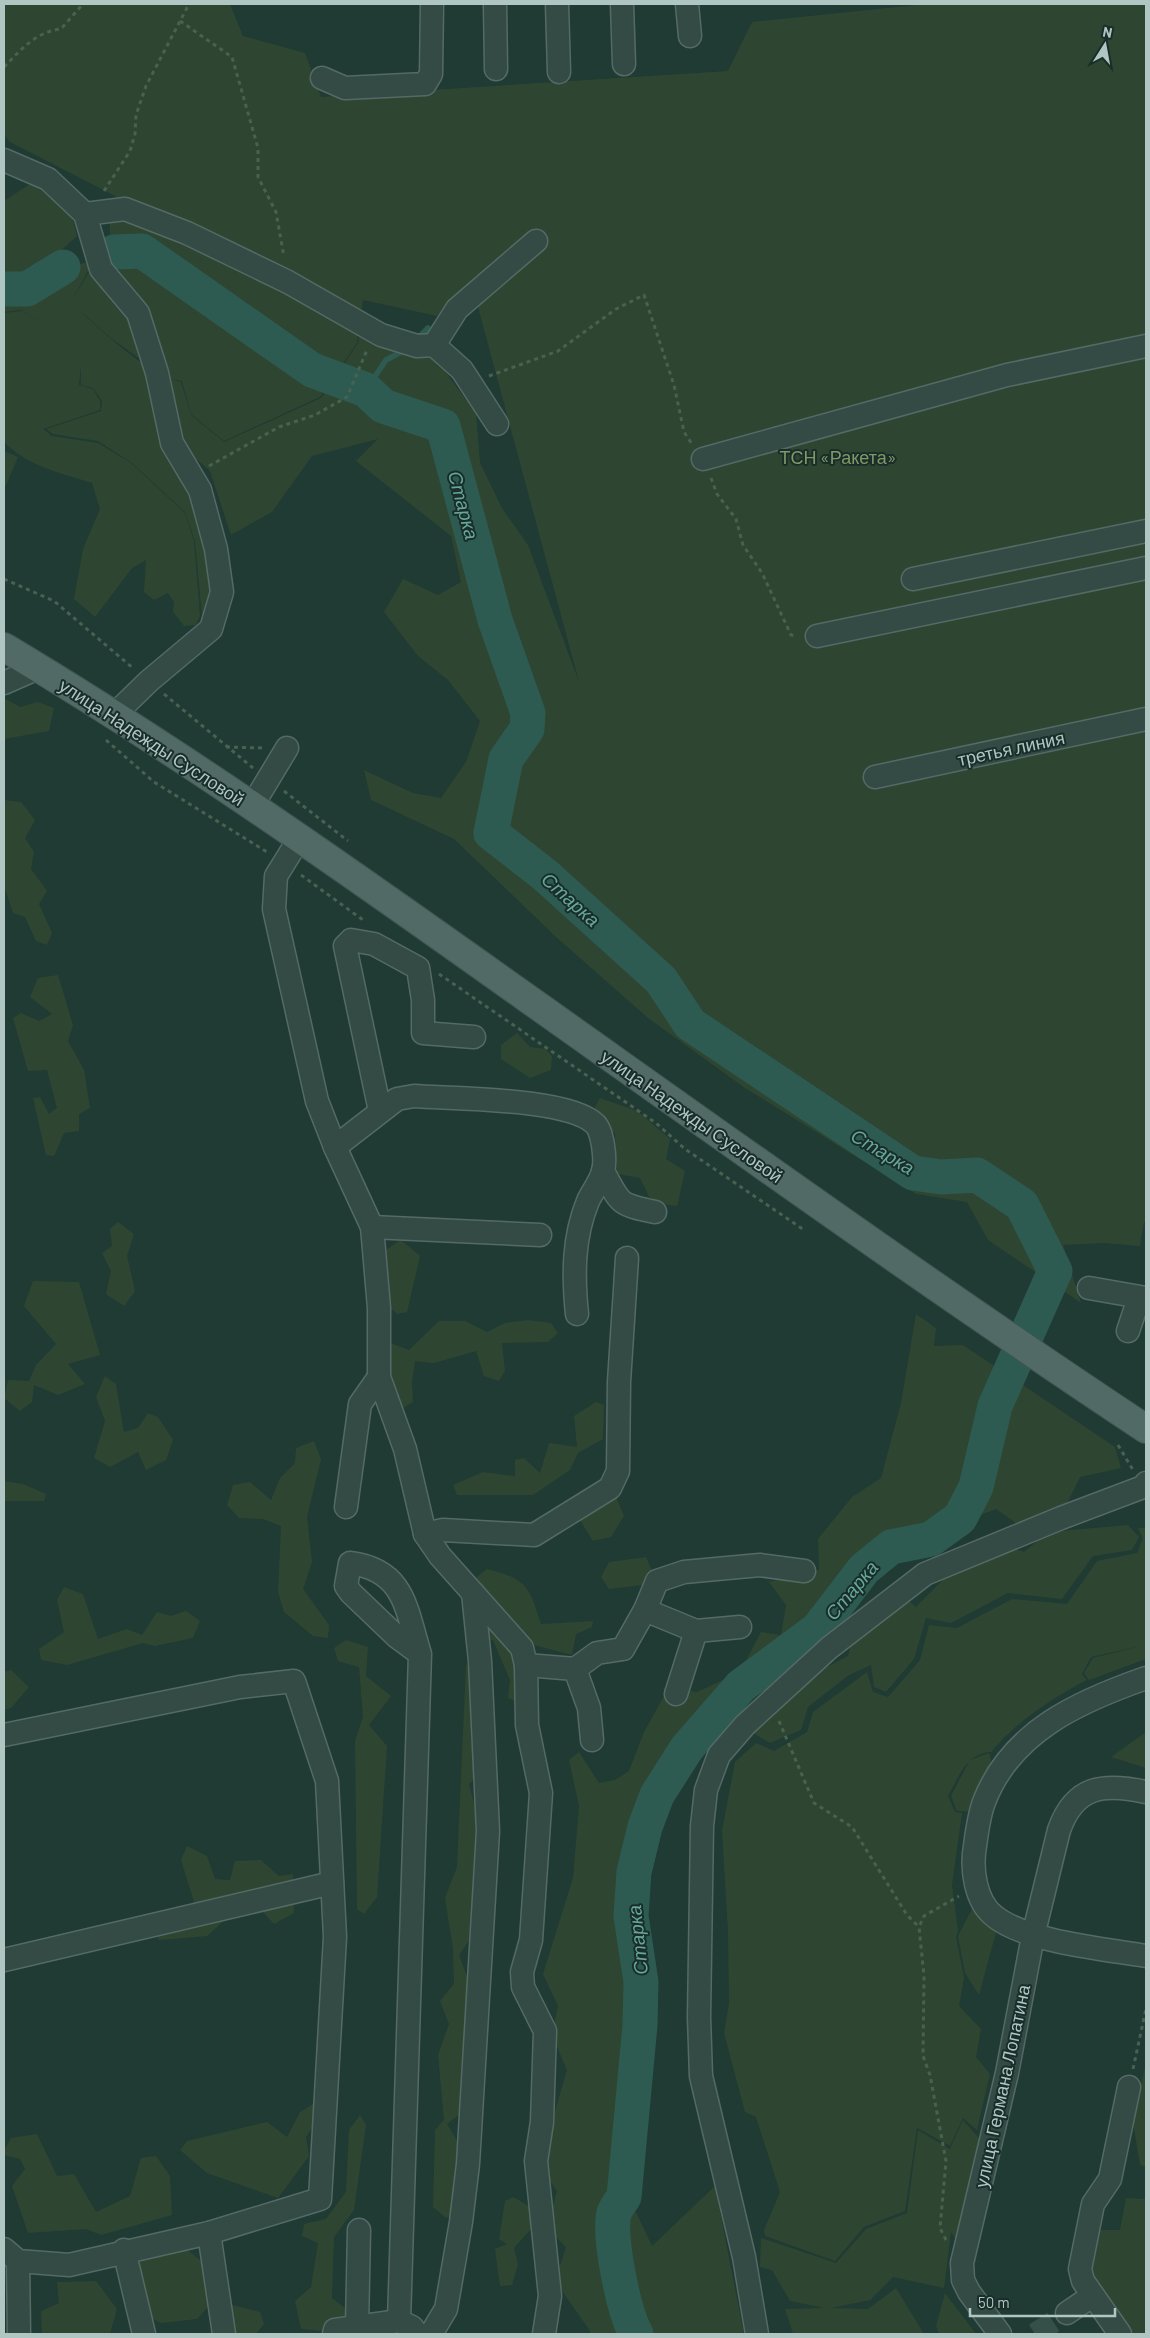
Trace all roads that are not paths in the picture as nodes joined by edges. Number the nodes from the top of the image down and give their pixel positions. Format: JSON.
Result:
{"nodes":[{"id":1,"x":432,"y":4,"type":"edge"},
{"id":2,"x":496,"y":4,"type":"edge"},
{"id":3,"x":557,"y":4,"type":"edge"},
{"id":4,"x":622,"y":4,"type":"edge"},
{"id":5,"x":687,"y":4,"type":"edge"},
{"id":6,"x":690,"y":36,"type":"dead end"},
{"id":7,"x":624,"y":64,"type":"dead end"},
{"id":8,"x":496,"y":69,"type":"dead end"},
{"id":9,"x":559,"y":72,"type":"dead end"},
{"id":10,"x":322,"y":78,"type":"dead end"},
{"id":11,"x":4,"y":160,"type":"edge"},
{"id":12,"x":91,"y":213,"type":"junction"},
{"id":13,"x":536,"y":241,"type":"dead end"},
{"id":14,"x":434,"y":345,"type":"junction"},
{"id":15,"x":1146,"y":346,"type":"edge"},
{"id":16,"x":498,"y":424,"type":"dead end"},
{"id":17,"x":703,"y":459,"type":"road end"},
{"id":18,"x":1146,"y":531,"type":"edge"},
{"id":19,"x":1146,"y":568,"type":"edge"},
{"id":20,"x":913,"y":579,"type":"dead end"},
{"id":21,"x":817,"y":636,"type":"road end"},
{"id":22,"x":4,"y":647,"type":"edge"},
{"id":23,"x":38,"y":668,"type":"junction"},
{"id":24,"x":4,"y":683,"type":"edge"},
{"id":25,"x":114,"y":715,"type":"junction"},
{"id":26,"x":1146,"y":719,"type":"edge"},
{"id":27,"x":287,"y":748,"type":"road end"},
{"id":28,"x":875,"y":777,"type":"dead end"},
{"id":29,"x":252,"y":806,"type":"junction"},
{"id":30,"x":299,"y":839,"type":"junction"},
{"id":31,"x":474,"y":1037,"type":"dead end"},
{"id":32,"x":380,"y":1111,"type":"junction"},
{"id":33,"x":335,"y":1147,"type":"junction"},
{"id":34,"x":603,"y":1171,"type":"junction"},
{"id":35,"x":656,"y":1212,"type":"dead end"},
{"id":36,"x":372,"y":1227,"type":"junction"},
{"id":37,"x":540,"y":1235,"type":"dead end"},
{"id":38,"x":627,"y":1258,"type":"dead end"},
{"id":39,"x":1089,"y":1288,"type":"dead end"},
{"id":40,"x":1143,"y":1298,"type":"edge"},
{"id":41,"x":577,"y":1314,"type":"dead end"},
{"id":42,"x":1128,"y":1331,"type":"dead end"},
{"id":43,"x":379,"y":1377,"type":"junction"},
{"id":44,"x":1146,"y":1430,"type":"edge"},
{"id":45,"x":1146,"y":1484,"type":"edge"},
{"id":46,"x":346,"y":1507,"type":"dead end"},
{"id":47,"x":425,"y":1534,"type":"junction"},
{"id":48,"x":804,"y":1571,"type":"dead end"},
{"id":49,"x":473,"y":1593,"type":"junction"},
{"id":50,"x":645,"y":1610,"type":"junction"},
{"id":51,"x":740,"y":1627,"type":"dead end"},
{"id":52,"x":696,"y":1631,"type":"junction"},
{"id":53,"x":420,"y":1654,"type":"dead end"},
{"id":54,"x":526,"y":1665,"type":"junction"},
{"id":55,"x":575,"y":1669,"type":"junction"},
{"id":56,"x":1146,"y":1678,"type":"edge"},
{"id":57,"x":676,"y":1694,"type":"dead end"},
{"id":58,"x":4,"y":1735,"type":"edge"},
{"id":59,"x":592,"y":1740,"type":"dead end"},
{"id":60,"x":1146,"y":1792,"type":"edge"},
{"id":61,"x":332,"y":1883,"type":"junction"},
{"id":62,"x":1033,"y":1936,"type":"junction"},
{"id":63,"x":1146,"y":1956,"type":"edge"},
{"id":64,"x":4,"y":1960,"type":"edge"},
{"id":65,"x":1129,"y":2087,"type":"road end"},
{"id":66,"x":360,"y":2230,"type":"dead end"},
{"id":67,"x":209,"y":2233,"type":"junction"},
{"id":68,"x":124,"y":2250,"type":"junction"},
{"id":69,"x":11,"y":2255,"type":"edge"},
{"id":70,"x":1092,"y":2296,"type":"junction"},
{"id":71,"x":1067,"y":2313,"type":"tunnel mouth"},
{"id":72,"x":357,"y":2327,"type":"junction"},
{"id":73,"x":408,"y":2328,"type":"edge"},
{"id":74,"x":19,"y":2334,"type":"edge"},
{"id":75,"x":144,"y":2334,"type":"edge"},
{"id":76,"x":224,"y":2334,"type":"edge"},
{"id":77,"x":334,"y":2334,"type":"edge"},
{"id":78,"x":431,"y":2334,"type":"edge"},
{"id":79,"x":544,"y":2334,"type":"edge"},
{"id":80,"x":757,"y":2334,"type":"edge"},
{"id":81,"x":1000,"y":2334,"type":"edge"},
{"id":82,"x":1120,"y":2334,"type":"edge"}],
"edges":[{"from":1,"to":10,"type":"street"},
{"from":2,"to":8,"type":"street"},
{"from":3,"to":9,"type":"street"},
{"from":4,"to":7,"type":"street"},
{"from":5,"to":6,"type":"street"},
{"from":11,"to":12,"type":"street"},
{"from":12,"to":14,"type":"street"},
{"from":12,"to":25,"type":"street"},
{"from":13,"to":14,"type":"street"},
{"from":14,"to":16,"type":"street"},
{"from":15,"to":17,"type":"street"},
{"from":18,"to":20,"type":"street"},
{"from":19,"to":21,"type":"street"},
{"from":22,"to":23,"type":"main road","name":"улица Надежды Сусловой"},
{"from":23,"to":24,"type":"street"},
{"from":23,"to":25,"type":"main road","name":"улица Надежды Сусловой"},
{"from":25,"to":29,"type":"main road","name":"улица Надежды Сусловой"},
{"from":26,"to":28,"type":"street","name":"третья линия"},
{"from":27,"to":29,"type":"street"},
{"from":29,"to":30,"type":"main road","name":"улица Надежды Сусловой"},
{"from":30,"to":33,"type":"street"},
{"from":30,"to":44,"type":"main road","name":"улица Надежды Сусловой"},
{"from":31,"to":32,"type":"street"},
{"from":32,"to":33,"type":"street"},
{"from":32,"to":34,"type":"street"},
{"from":33,"to":36,"type":"street"},
{"from":34,"to":35,"type":"street"},
{"from":34,"to":41,"type":"street"},
{"from":36,"to":37,"type":"street"},
{"from":36,"to":43,"type":"street"},
{"from":38,"to":47,"type":"street"},
{"from":39,"to":40,"type":"street"},
{"from":40,"to":42,"type":"street"},
{"from":43,"to":46,"type":"street"},
{"from":43,"to":47,"type":"street"},
{"from":45,"to":80,"type":"street"},
{"from":47,"to":49,"type":"street"},
{"from":48,"to":50,"type":"street"},
{"from":49,"to":54,"type":"street"},
{"from":49,"to":78,"type":"street"},
{"from":50,"to":52,"type":"street"},
{"from":50,"to":55,"type":"street"},
{"from":51,"to":52,"type":"street"},
{"from":52,"to":57,"type":"street"},
{"from":53,"to":73,"type":"street"},
{"from":54,"to":55,"type":"street"},
{"from":54,"to":79,"type":"street"},
{"from":55,"to":59,"type":"street"},
{"from":56,"to":62,"type":"street"},
{"from":58,"to":61,"type":"street"},
{"from":60,"to":62,"type":"street","name":"улица Германа Лопатина"},
{"from":61,"to":64,"type":"street"},
{"from":61,"to":67,"type":"street"},
{"from":62,"to":63,"type":"street"},
{"from":62,"to":81,"type":"street","name":"улица Германа Лопатина"},
{"from":65,"to":70,"type":"street"},
{"from":66,"to":72,"type":"street"},
{"from":67,"to":68,"type":"street"},
{"from":67,"to":76,"type":"street"},
{"from":68,"to":69,"type":"street"},
{"from":68,"to":75,"type":"street"},
{"from":69,"to":74,"type":"street"},
{"from":70,"to":71,"type":"street"},
{"from":70,"to":82,"type":"street"},
{"from":72,"to":73,"type":"street"},
{"from":72,"to":77,"type":"street"}]}
